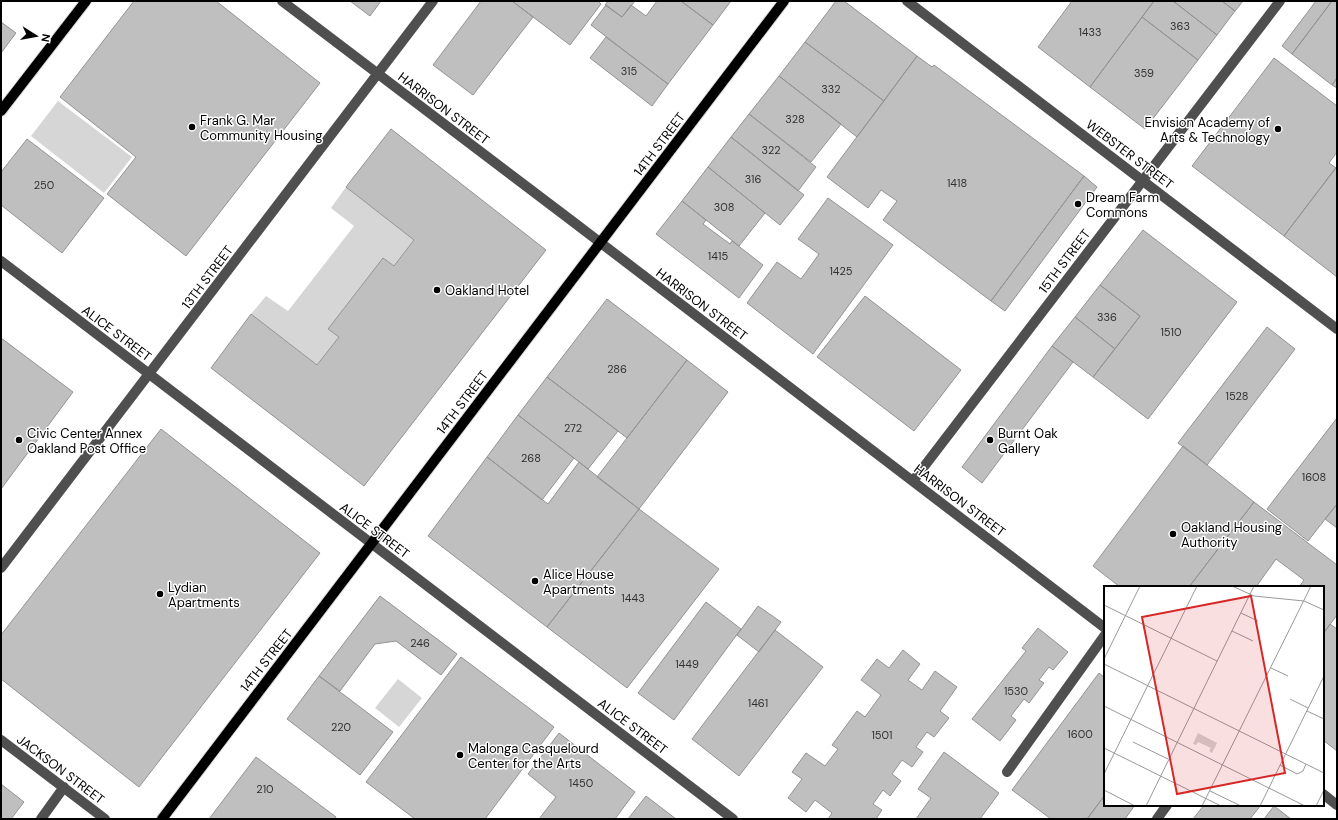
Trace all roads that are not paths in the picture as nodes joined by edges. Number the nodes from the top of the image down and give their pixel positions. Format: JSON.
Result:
{"nodes":[{"id":1,"x":86,"y":1,"type":"edge"},
{"id":2,"x":282,"y":1,"type":"edge"},
{"id":3,"x":433,"y":1,"type":"edge"},
{"id":4,"x":784,"y":1,"type":"edge"},
{"id":5,"x":907,"y":1,"type":"edge"},
{"id":6,"x":1280,"y":1,"type":"edge"},
{"id":7,"x":377,"y":74,"type":"junction"},
{"id":8,"x":1,"y":111,"type":"edge"},
{"id":9,"x":1142,"y":180,"type":"junction"},
{"id":10,"x":600,"y":242,"type":"junction"},
{"id":11,"x":1,"y":261,"type":"edge"},
{"id":12,"x":1337,"y":329,"type":"edge"},
{"id":13,"x":149,"y":374,"type":"junction"},
{"id":14,"x":914,"y":481,"type":"junction"},
{"id":15,"x":371,"y":543,"type":"junction"},
{"id":16,"x":1,"y":568,"type":"edge"},
{"id":17,"x":1104,"y":627,"type":"edge"},
{"id":18,"x":1104,"y":636,"type":"edge"},
{"id":19,"x":1,"y":740,"type":"edge"},
{"id":20,"x":1007,"y":772,"type":"dead end"},
{"id":21,"x":64,"y":788,"type":"junction"},
{"id":22,"x":1324,"y":795,"type":"edge"},
{"id":23,"x":1337,"y":805,"type":"edge"},
{"id":24,"x":1166,"y":806,"type":"edge"},
{"id":25,"x":41,"y":819,"type":"edge"},
{"id":26,"x":105,"y":819,"type":"edge"},
{"id":27,"x":162,"y":819,"type":"edge"},
{"id":28,"x":733,"y":819,"type":"edge"},
{"id":29,"x":1157,"y":819,"type":"edge"}],
"edges":[{"from":1,"to":8,"type":"main road"},
{"from":2,"to":7,"type":"street","name":"HARRISON STREET"},
{"from":3,"to":7,"type":"street","name":"13TH STREET"},
{"from":4,"to":10,"type":"main road","name":"14TH STREET"},
{"from":5,"to":9,"type":"street","name":"WEBSTER STREET"},
{"from":6,"to":9,"type":"street","name":"15TH STREET"},
{"from":7,"to":10,"type":"street","name":"HARRISON STREET"},
{"from":7,"to":13,"type":"street","name":"13TH STREET"},
{"from":9,"to":12,"type":"street","name":"WEBSTER STREET"},
{"from":9,"to":14,"type":"street","name":"15TH STREET"},
{"from":10,"to":14,"type":"street","name":"HARRISON STREET"},
{"from":10,"to":15,"type":"main road","name":"14TH STREET"},
{"from":11,"to":13,"type":"street","name":"ALICE STREET"},
{"from":13,"to":15,"type":"street","name":"ALICE STREET"},
{"from":13,"to":16,"type":"street","name":"13TH STREET"},
{"from":14,"to":17,"type":"street","name":"HARRISON STREET"},
{"from":15,"to":27,"type":"main road","name":"14TH STREET"},
{"from":15,"to":28,"type":"street","name":"ALICE STREET"},
{"from":18,"to":20,"type":"street"},
{"from":19,"to":21,"type":"street","name":"JACKSON STREET"},
{"from":21,"to":25,"type":"street"},
{"from":21,"to":26,"type":"street","name":"JACKSON STREET"},
{"from":22,"to":23,"type":"street"},
{"from":24,"to":29,"type":"street"}]}
